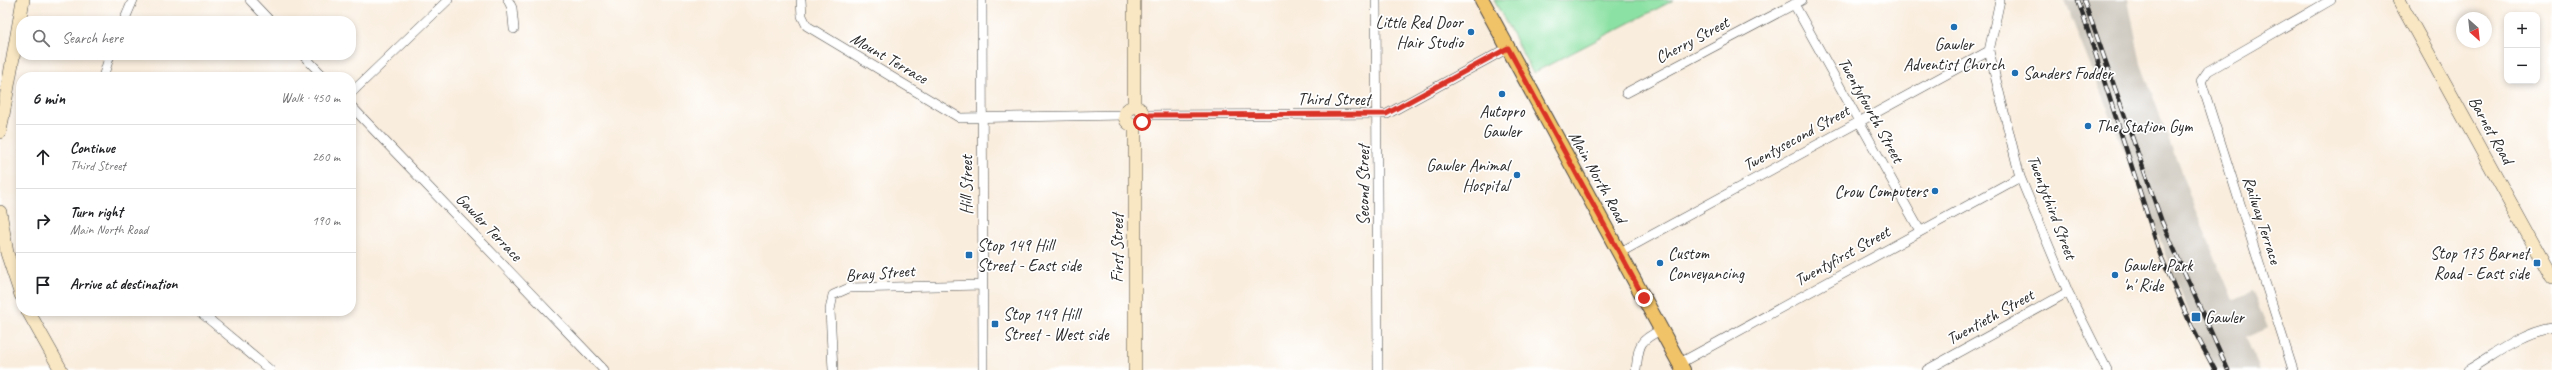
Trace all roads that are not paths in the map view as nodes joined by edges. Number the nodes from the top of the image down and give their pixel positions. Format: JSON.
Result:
{"nodes":[{"id":1,"x":23,"y":0,"type":"edge"},
{"id":2,"x":133,"y":0,"type":"edge"},
{"id":3,"x":250,"y":0,"type":"edge"},
{"id":4,"x":448,"y":0,"type":"edge"},
{"id":5,"x":508,"y":0,"type":"edge"},
{"id":6,"x":801,"y":0,"type":"edge"},
{"id":7,"x":982,"y":0,"type":"edge"},
{"id":8,"x":1134,"y":0,"type":"edge"},
{"id":9,"x":1376,"y":0,"type":"edge"},
{"id":10,"x":1482,"y":0,"type":"edge"},
{"id":11,"x":2000,"y":0,"type":"edge"},
{"id":12,"x":2330,"y":0,"type":"edge"},
{"id":13,"x":2399,"y":0,"type":"edge"},
{"id":14,"x":1798,"y":2,"type":"edge"},
{"id":15,"x":20,"y":16,"type":"edge"},
{"id":16,"x":126,"y":16,"type":"edge"},
{"id":17,"x":265,"y":16,"type":"edge"},
{"id":18,"x":514,"y":29,"type":"dead end"},
{"id":19,"x":16,"y":40,"type":"edge"},
{"id":20,"x":1508,"y":48,"type":"junction"},
{"id":21,"x":1989,"y":52,"type":"junction"},
{"id":22,"x":108,"y":60,"type":"edge"},
{"id":23,"x":308,"y":60,"type":"edge"},
{"id":24,"x":105,"y":72,"type":"edge"},
{"id":25,"x":319,"y":72,"type":"edge"},
{"id":26,"x":356,"y":88,"type":"edge"},
{"id":27,"x":1626,"y":94,"type":"dead end"},
{"id":28,"x":356,"y":111,"type":"edge"},
{"id":29,"x":1129,"y":111,"type":"junction"},
{"id":30,"x":1379,"y":114,"type":"junction"},
{"id":31,"x":1144,"y":115,"type":"junction"},
{"id":32,"x":982,"y":118,"type":"junction"},
{"id":33,"x":1860,"y":122,"type":"junction"},
{"id":34,"x":1135,"y":126,"type":"junction"},
{"id":35,"x":0,"y":132,"type":"edge"},
{"id":36,"x":2020,"y":176,"type":"junction"},
{"id":37,"x":0,"y":212,"type":"edge"},
{"id":38,"x":1920,"y":231,"type":"junction"},
{"id":39,"x":1619,"y":253,"type":"junction"},
{"id":40,"x":2552,"y":278,"type":"edge"},
{"id":41,"x":16,"y":279,"type":"edge"},
{"id":42,"x":982,"y":285,"type":"junction"},
{"id":43,"x":2068,"y":292,"type":"junction"},
{"id":44,"x":31,"y":316,"type":"edge"},
{"id":45,"x":205,"y":316,"type":"edge"},
{"id":46,"x":2552,"y":328,"type":"edge"},
{"id":47,"x":1661,"y":330,"type":"junction"},
{"id":48,"x":1681,"y":367,"type":"edge"},
{"id":49,"x":61,"y":370,"type":"edge"},
{"id":50,"x":270,"y":370,"type":"edge"},
{"id":51,"x":604,"y":370,"type":"edge"},
{"id":52,"x":833,"y":370,"type":"edge"},
{"id":53,"x":982,"y":370,"type":"edge"},
{"id":54,"x":1135,"y":370,"type":"edge"},
{"id":55,"x":1378,"y":370,"type":"edge"},
{"id":56,"x":1636,"y":370,"type":"edge"},
{"id":57,"x":1927,"y":370,"type":"edge"},
{"id":58,"x":2107,"y":370,"type":"edge"},
{"id":59,"x":2293,"y":370,"type":"edge"},
{"id":60,"x":2468,"y":370,"type":"edge"}],
"edges":[{"from":1,"to":15,"type":"street"},
{"from":2,"to":16,"type":"street"},
{"from":3,"to":17,"type":"street"},
{"from":4,"to":26,"type":"street"},
{"from":5,"to":18,"type":"street"},
{"from":6,"to":32,"type":"street","name":"Mount Terrace"},
{"from":7,"to":32,"type":"street","name":"Hill Street"},
{"from":8,"to":29,"type":"street"},
{"from":9,"to":30,"type":"street","name":"Second Street"},
{"from":10,"to":20,"type":"main road","name":"Main North Road"},
{"from":11,"to":21,"type":"street","name":"Twentythird Street"},
{"from":12,"to":59,"type":"street","name":"Railway Terrace"},
{"from":13,"to":40,"type":"street","name":"Barnet Road"},
{"from":14,"to":27,"type":"street","name":"Cherry Street"},
{"from":14,"to":33,"type":"street","name":"Twentyfourth Street"},
{"from":19,"to":35,"type":"street"},
{"from":20,"to":30,"type":"street","name":"Third Street"},
{"from":20,"to":39,"type":"main road","name":"Main North Road"},
{"from":21,"to":33,"type":"street","name":"Twentysecond Street"},
{"from":21,"to":36,"type":"street","name":"Twentythird Street"},
{"from":22,"to":24,"type":"street"},
{"from":23,"to":25,"type":"street"},
{"from":28,"to":51,"type":"street","name":"Gawler Terrace"},
{"from":29,"to":31,"type":"street"},
{"from":29,"to":32,"type":"street"},
{"from":29,"to":34,"type":"street"},
{"from":30,"to":31,"type":"street","name":"Third Street"},
{"from":30,"to":55,"type":"street","name":"Second Street"},
{"from":31,"to":34,"type":"street"},
{"from":32,"to":42,"type":"street","name":"Hill Street"},
{"from":33,"to":38,"type":"street","name":"Twentyfourth Street"},
{"from":33,"to":39,"type":"street","name":"Twentysecond Street"},
{"from":34,"to":54,"type":"street","name":"First Street"},
{"from":36,"to":38,"type":"street","name":"Twentyfirst Street"},
{"from":36,"to":43,"type":"street","name":"Twentythird Street"},
{"from":37,"to":41,"type":"street"},
{"from":38,"to":48,"type":"street","name":"Twentyfirst Street"},
{"from":39,"to":47,"type":"main road","name":"Main North Road"},
{"from":42,"to":52,"type":"street","name":"Bray Street"},
{"from":42,"to":53,"type":"street","name":"Hill Street"},
{"from":43,"to":57,"type":"street","name":"Twentieth Street"},
{"from":43,"to":58,"type":"street","name":"Twentythird Street"},
{"from":44,"to":49,"type":"street"},
{"from":45,"to":50,"type":"street"},
{"from":46,"to":60,"type":"street"},
{"from":47,"to":48,"type":"main road","name":"Main North Road"},
{"from":47,"to":56,"type":"street"}]}
